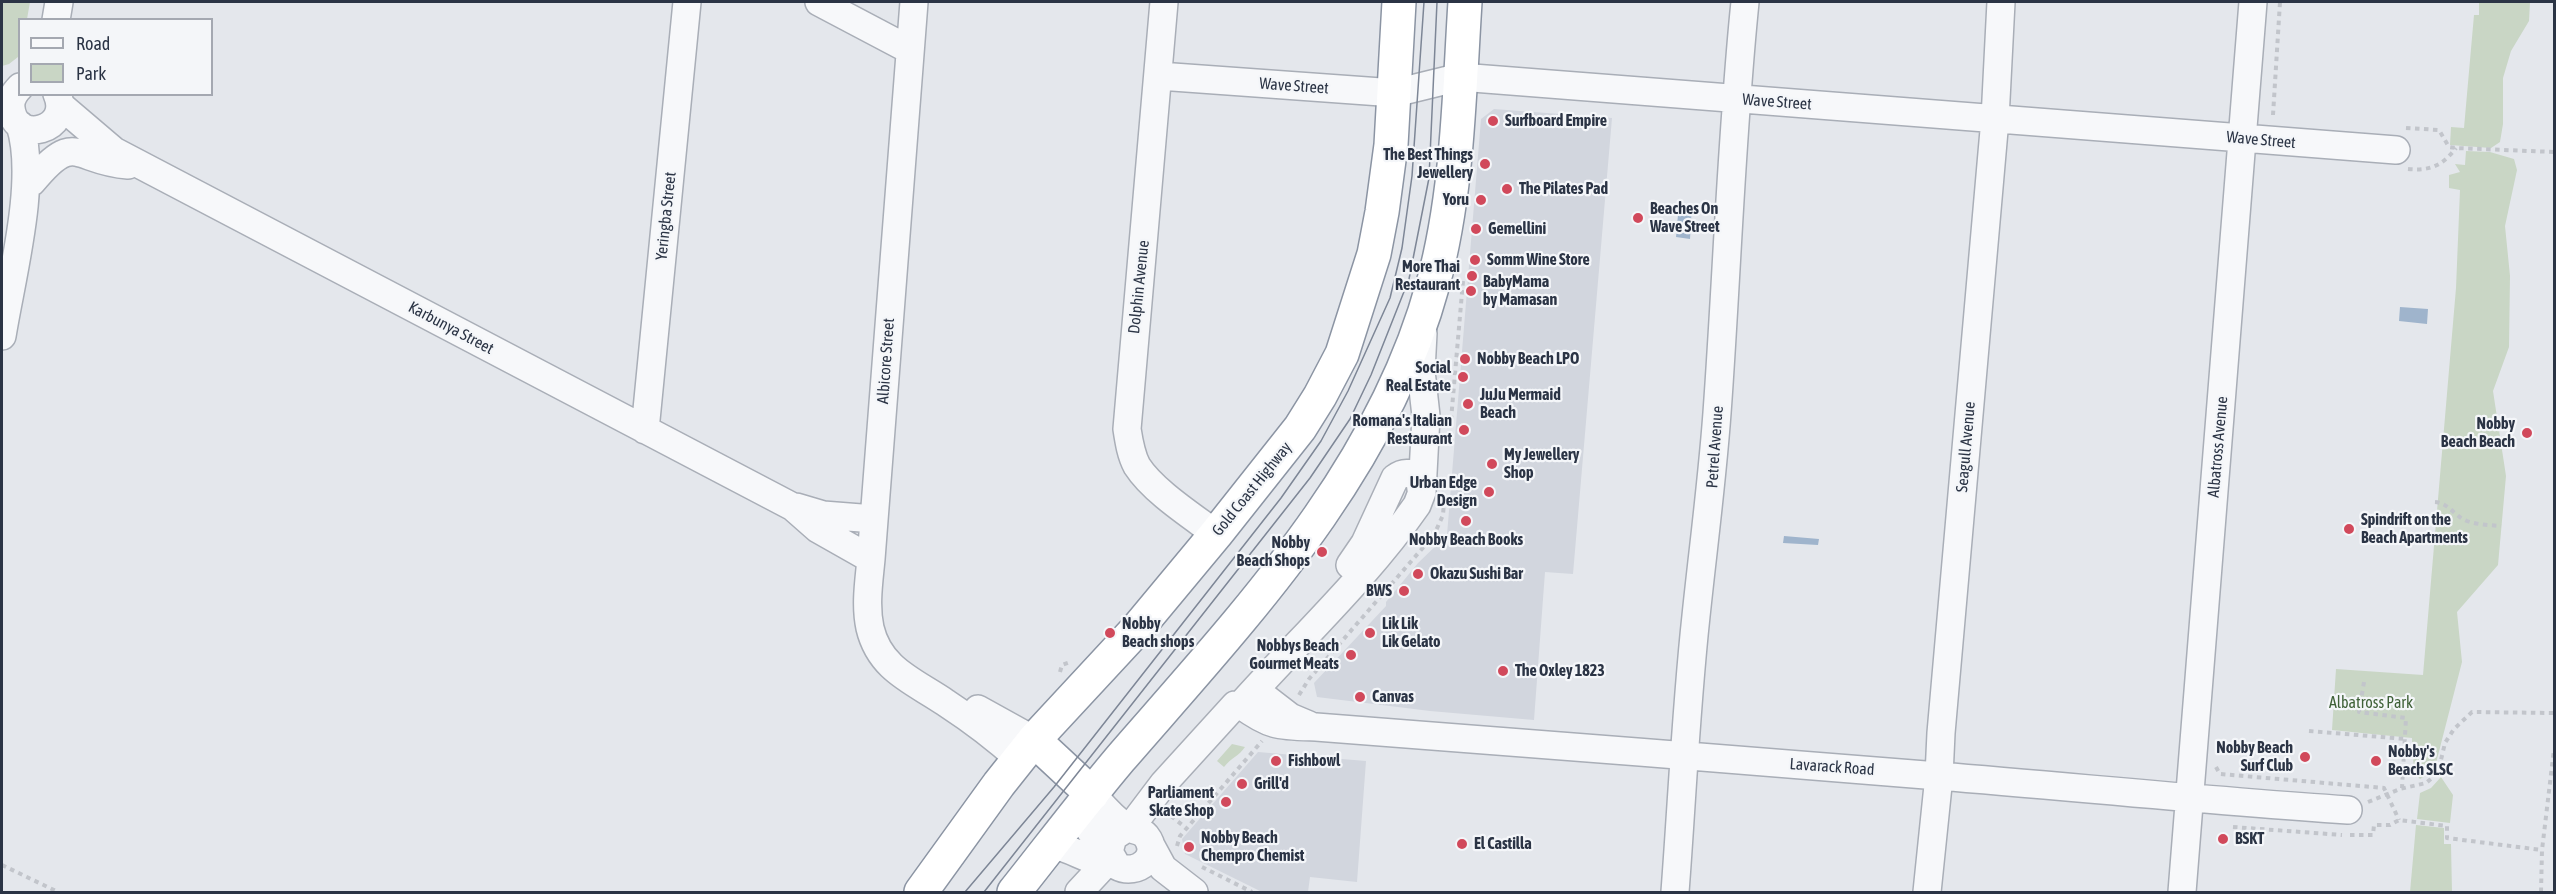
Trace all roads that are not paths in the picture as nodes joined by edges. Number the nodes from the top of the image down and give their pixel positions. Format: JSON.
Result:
{"nodes":[{"id":1,"x":59,"y":2,"type":"edge"},
{"id":2,"x":687,"y":2,"type":"edge"},
{"id":3,"x":819,"y":2,"type":"edge"},
{"id":4,"x":914,"y":2,"type":"edge"},
{"id":5,"x":1164,"y":2,"type":"edge"},
{"id":6,"x":1400,"y":2,"type":"edge"},
{"id":7,"x":1465,"y":2,"type":"edge"},
{"id":8,"x":1745,"y":2,"type":"edge"},
{"id":9,"x":2001,"y":2,"type":"edge"},
{"id":10,"x":2253,"y":2,"type":"edge"},
{"id":11,"x":56,"y":18,"type":"edge"},
{"id":12,"x":910,"y":50,"type":"junction"},
{"id":13,"x":1159,"y":76,"type":"junction"},
{"id":14,"x":1460,"y":77,"type":"junction"},
{"id":15,"x":1395,"y":93,"type":"junction"},
{"id":16,"x":1735,"y":98,"type":"junction"},
{"id":17,"x":28,"y":107,"type":"edge"},
{"id":18,"x":1995,"y":118,"type":"junction"},
{"id":19,"x":2243,"y":139,"type":"junction"},
{"id":20,"x":2396,"y":150,"type":"dead end"},
{"id":21,"x":141,"y":166,"type":"junction"},
{"id":22,"x":29,"y":190,"type":"junction"},
{"id":23,"x":1425,"y":311,"type":"junction"},
{"id":24,"x":2,"y":336,"type":"edge"},
{"id":25,"x":645,"y":430,"type":"junction"},
{"id":26,"x":789,"y":505,"type":"junction"},
{"id":27,"x":874,"y":519,"type":"junction"},
{"id":28,"x":1216,"y":534,"type":"junction"},
{"id":29,"x":871,"y":559,"type":"junction"},
{"id":30,"x":1248,"y":698,"type":"junction"},
{"id":31,"x":1027,"y":749,"type":"junction"},
{"id":32,"x":1685,"y":756,"type":"junction"},
{"id":33,"x":1939,"y":776,"type":"junction"},
{"id":34,"x":2191,"y":800,"type":"junction"},
{"id":35,"x":1084,"y":802,"type":"junction"},
{"id":36,"x":2348,"y":810,"type":"road end"},
{"id":37,"x":1139,"y":836,"type":"junction"},
{"id":38,"x":1052,"y":845,"type":"junction"},
{"id":39,"x":1114,"y":864,"type":"junction"},
{"id":40,"x":1194,"y":883,"type":"edge"},
{"id":41,"x":921,"y":892,"type":"edge"},
{"id":42,"x":1014,"y":892,"type":"edge"},
{"id":43,"x":1079,"y":892,"type":"edge"},
{"id":44,"x":1675,"y":892,"type":"edge"},
{"id":45,"x":1927,"y":892,"type":"edge"},
{"id":46,"x":2182,"y":892,"type":"edge"}],
"edges":[{"from":1,"to":11,"type":"street"},
{"from":2,"to":25,"type":"street","name":"Yeringba Street"},
{"from":3,"to":12,"type":"street"},
{"from":4,"to":12,"type":"street","name":"Albicore Street"},
{"from":5,"to":13,"type":"street","name":"Dolphin Avenue"},
{"from":6,"to":15,"type":"highway","name":"Gold Coast Highway"},
{"from":7,"to":14,"type":"highway"},
{"from":8,"to":16,"type":"street","name":"Petrel Avenue"},
{"from":9,"to":18,"type":"street","name":"Seagull Avenue"},
{"from":10,"to":19,"type":"street","name":"Albatross Avenue"},
{"from":12,"to":27,"type":"street","name":"Albicore Street"},
{"from":13,"to":15,"type":"street","name":"Wave Street"},
{"from":13,"to":28,"type":"street","name":"Dolphin Avenue"},
{"from":14,"to":15,"type":"street","name":"Wave Street"},
{"from":14,"to":16,"type":"street","name":"Wave Street"},
{"from":14,"to":23,"type":"highway"},
{"from":15,"to":28,"type":"highway","name":"Gold Coast Highway"},
{"from":16,"to":18,"type":"street","name":"Wave Street"},
{"from":16,"to":32,"type":"street","name":"Petrel Avenue"},
{"from":17,"to":21,"type":"street","name":"Karbunya Street"},
{"from":17,"to":22,"type":"street"},
{"from":18,"to":19,"type":"street","name":"Wave Street"},
{"from":18,"to":33,"type":"street","name":"Seagull Avenue"},
{"from":19,"to":20,"type":"street","name":"Wave Street"},
{"from":19,"to":34,"type":"street","name":"Albatross Avenue"},
{"from":21,"to":22,"type":"street"},
{"from":21,"to":25,"type":"street","name":"Karbunya Street"},
{"from":22,"to":24,"type":"street"},
{"from":23,"to":30,"type":"street"},
{"from":23,"to":35,"type":"highway"},
{"from":25,"to":26,"type":"street","name":"Karbunya Street"},
{"from":26,"to":27,"type":"street","name":"Karbunya Street"},
{"from":26,"to":29,"type":"street","name":"Karbunya Street"},
{"from":27,"to":29,"type":"street","name":"Albicore Street"},
{"from":28,"to":31,"type":"highway","name":"Gold Coast Highway"},
{"from":29,"to":31,"type":"street","name":"Albicore Street"},
{"from":30,"to":32,"type":"street","name":"Lavarack Road"},
{"from":30,"to":37,"type":"street"},
{"from":31,"to":35,"type":"highway"},
{"from":31,"to":41,"type":"highway","name":"Gold Coast Highway"},
{"from":32,"to":33,"type":"street","name":"Lavarack Road"},
{"from":32,"to":44,"type":"street","name":"Petrel Avenue"},
{"from":33,"to":34,"type":"street","name":"Lavarack Road"},
{"from":33,"to":45,"type":"street","name":"Seagull Avenue"},
{"from":34,"to":36,"type":"street","name":"Lavarack Road"},
{"from":34,"to":46,"type":"street","name":"Albatross Avenue"},
{"from":35,"to":37,"type":"street"},
{"from":35,"to":38,"type":"highway"},
{"from":35,"to":39,"type":"street"},
{"from":37,"to":39,"type":"street"},
{"from":37,"to":39,"type":"street"},
{"from":37,"to":40,"type":"street"},
{"from":38,"to":39,"type":"street"},
{"from":38,"to":42,"type":"highway"},
{"from":39,"to":40,"type":"street"},
{"from":39,"to":43,"type":"street"}]}
